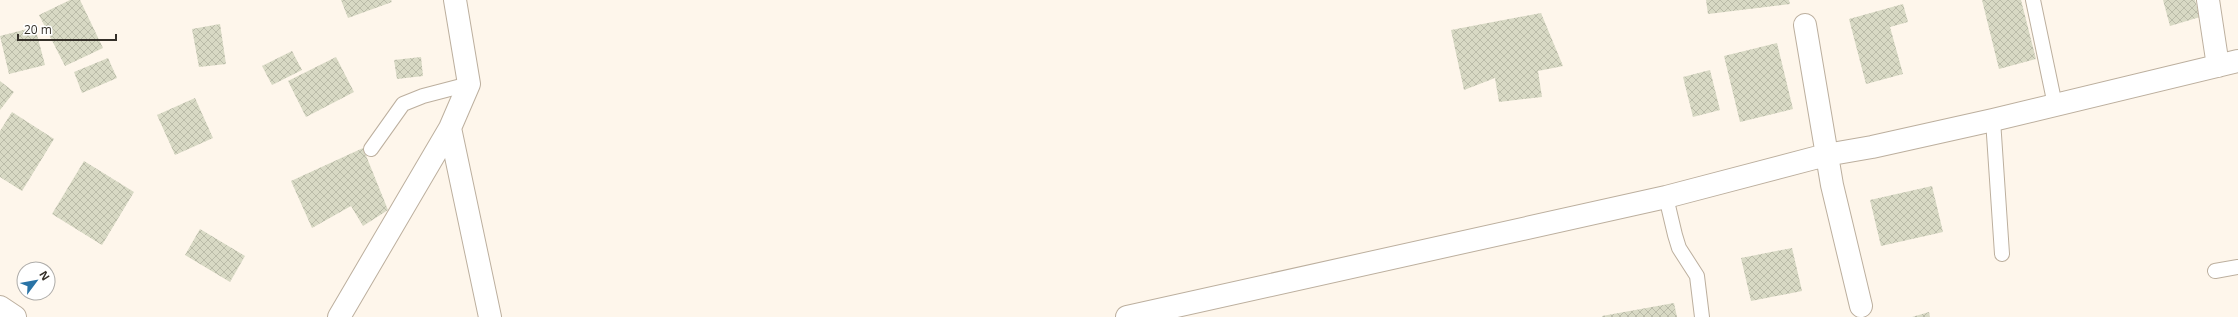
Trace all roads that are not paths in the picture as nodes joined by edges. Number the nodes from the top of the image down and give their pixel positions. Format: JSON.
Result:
{"nodes":[{"id":1,"x":455,"y":0,"type":"edge"},
{"id":2,"x":2033,"y":0,"type":"edge"},
{"id":3,"x":2208,"y":0,"type":"edge"},
{"id":4,"x":1805,"y":25,"type":"dead end"},
{"id":5,"x":2228,"y":63,"type":"edge"},
{"id":6,"x":469,"y":84,"type":"junction"},
{"id":7,"x":2055,"y":105,"type":"junction"},
{"id":8,"x":1993,"y":120,"type":"junction"},
{"id":9,"x":450,"y":128,"type":"junction"},
{"id":10,"x":371,"y":149,"type":"dead end"},
{"id":11,"x":1826,"y":155,"type":"junction"},
{"id":12,"x":1666,"y":197,"type":"junction"},
{"id":13,"x":2002,"y":254,"type":"dead end"},
{"id":14,"x":2238,"y":267,"type":"edge"},
{"id":15,"x":2215,"y":271,"type":"dead end"},
{"id":16,"x":1861,"y":306,"type":"dead end"},
{"id":17,"x":0,"y":307,"type":"edge"},
{"id":18,"x":15,"y":317,"type":"edge"},
{"id":19,"x":339,"y":317,"type":"edge"},
{"id":20,"x":490,"y":317,"type":"edge"},
{"id":21,"x":1127,"y":317,"type":"edge"},
{"id":22,"x":1702,"y":317,"type":"edge"}],
"edges":[{"from":1,"to":6,"type":"street"},
{"from":2,"to":7,"type":"lane"},
{"from":3,"to":5,"type":"street"},
{"from":4,"to":11,"type":"street"},
{"from":5,"to":7,"type":"street"},
{"from":6,"to":9,"type":"street"},
{"from":6,"to":10,"type":"lane"},
{"from":7,"to":8,"type":"street"},
{"from":8,"to":11,"type":"street"},
{"from":8,"to":13,"type":"lane"},
{"from":9,"to":19,"type":"street"},
{"from":9,"to":20,"type":"street"},
{"from":11,"to":12,"type":"street"},
{"from":11,"to":16,"type":"street"},
{"from":12,"to":21,"type":"street"},
{"from":12,"to":22,"type":"lane"},
{"from":14,"to":15,"type":"lane"},
{"from":17,"to":18,"type":"street"}]}
